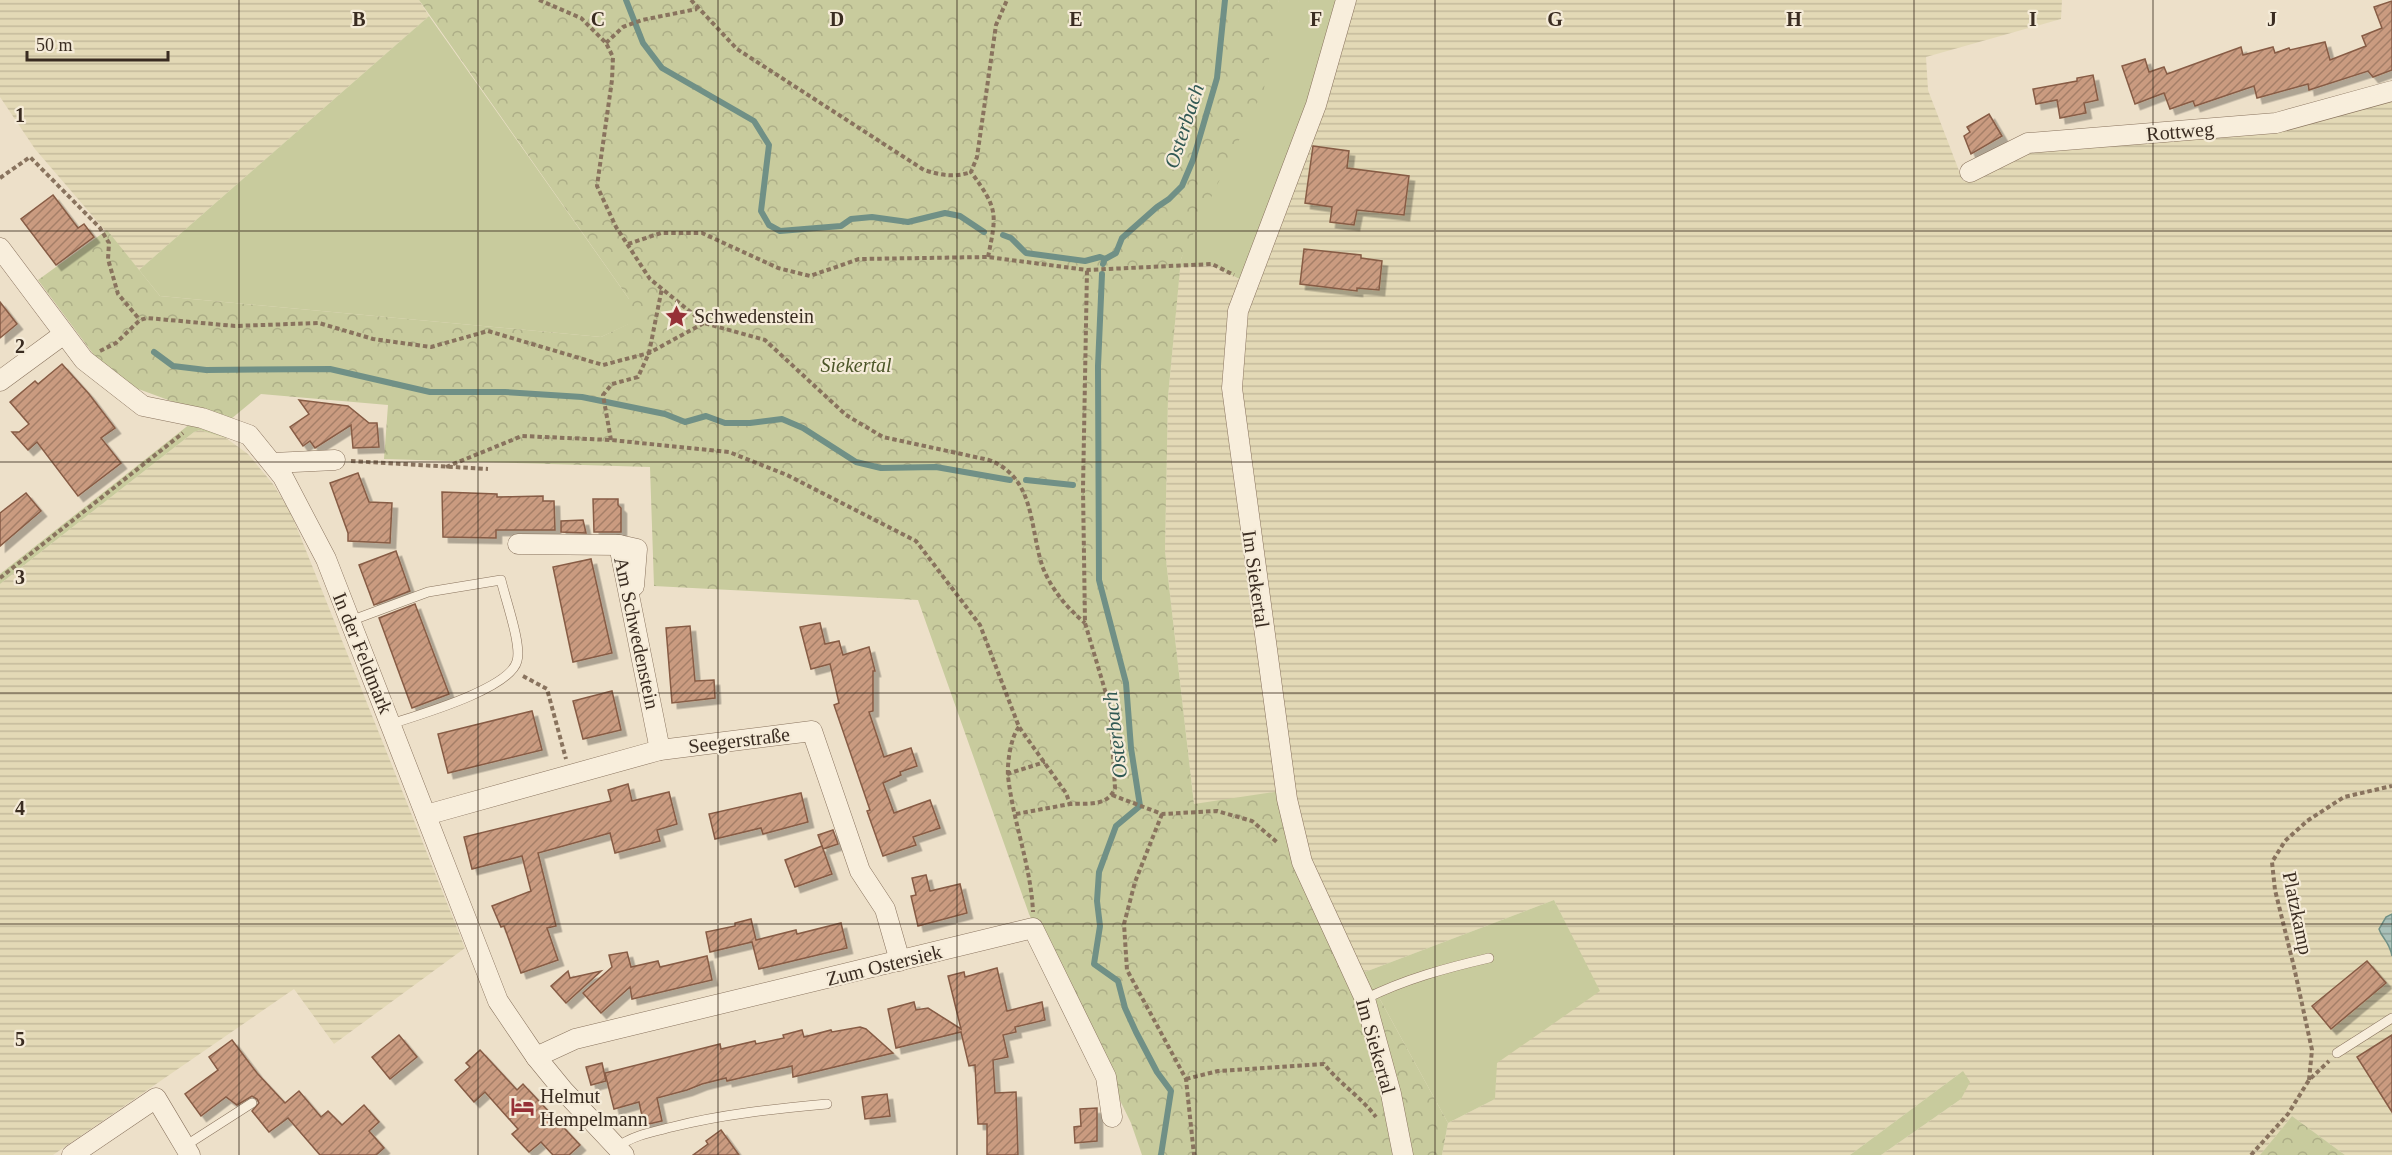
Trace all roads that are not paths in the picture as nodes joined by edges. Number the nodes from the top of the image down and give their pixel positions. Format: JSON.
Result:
{"nodes":[{"id":1,"x":1346,"y":0,"type":"edge"},
{"id":2,"x":2392,"y":92,"type":"edge"},
{"id":3,"x":1970,"y":172,"type":"dead end"},
{"id":4,"x":0,"y":249,"type":"edge"},
{"id":5,"x":64,"y":334,"type":"junction"},
{"id":6,"x":0,"y":381,"type":"edge"},
{"id":7,"x":335,"y":460,"type":"road end"},
{"id":8,"x":273,"y":463,"type":"junction"},
{"id":9,"x":518,"y":544,"type":"dead end"},
{"id":10,"x":350,"y":621,"type":"junction"},
{"id":11,"x":391,"y":724,"type":"junction"},
{"id":12,"x":660,"y":750,"type":"junction"},
{"id":13,"x":426,"y":815,"type":"junction"},
{"id":14,"x":1489,"y":958,"type":"dead end"},
{"id":15,"x":900,"y":961,"type":"junction"},
{"id":16,"x":1365,"y":999,"type":"junction"},
{"id":17,"x":2391,"y":1022,"type":"edge"},
{"id":18,"x":2337,"y":1053,"type":"road end"},
{"id":19,"x":536,"y":1057,"type":"junction"},
{"id":20,"x":252,"y":1103,"type":"dead end"},
{"id":21,"x":826,"y":1104,"type":"dead end"},
{"id":22,"x":1112,"y":1118,"type":"dead end"},
{"id":23,"x":187,"y":1151,"type":"edge"},
{"id":24,"x":621,"y":1151,"type":"edge"},
{"id":25,"x":72,"y":1155,"type":"edge"},
{"id":26,"x":1403,"y":1155,"type":"edge"}],
"edges":[{"from":1,"to":16,"type":"street","name":"Im Siekertal"},
{"from":2,"to":3,"type":"street","name":"Rottweg"},
{"from":4,"to":5,"type":"street","name":"In der Feldmark"},
{"from":5,"to":6,"type":"street"},
{"from":5,"to":8,"type":"street","name":"In der Feldmark"},
{"from":7,"to":8,"type":"street"},
{"from":8,"to":10,"type":"street","name":"In der Feldmark"},
{"from":9,"to":12,"type":"street","name":"Am Schwedenstein"},
{"from":10,"to":11,"type":"street","name":"In der Feldmark"},
{"from":10,"to":11,"type":"lane"},
{"from":11,"to":13,"type":"street","name":"In der Feldmark"},
{"from":12,"to":13,"type":"street","name":"Seegerstraße"},
{"from":12,"to":15,"type":"street","name":"Seegerstraße"},
{"from":13,"to":19,"type":"street","name":"In der Feldmark"},
{"from":14,"to":16,"type":"lane"},
{"from":15,"to":19,"type":"street","name":"Zum Ostersiek"},
{"from":15,"to":22,"type":"street","name":"Zum Ostersiek"},
{"from":16,"to":26,"type":"street","name":"Im Siekertal"},
{"from":17,"to":18,"type":"lane"},
{"from":19,"to":24,"type":"street","name":"In der Feldmark"},
{"from":20,"to":23,"type":"lane"},
{"from":21,"to":24,"type":"lane"},
{"from":23,"to":25,"type":"street"}]}
